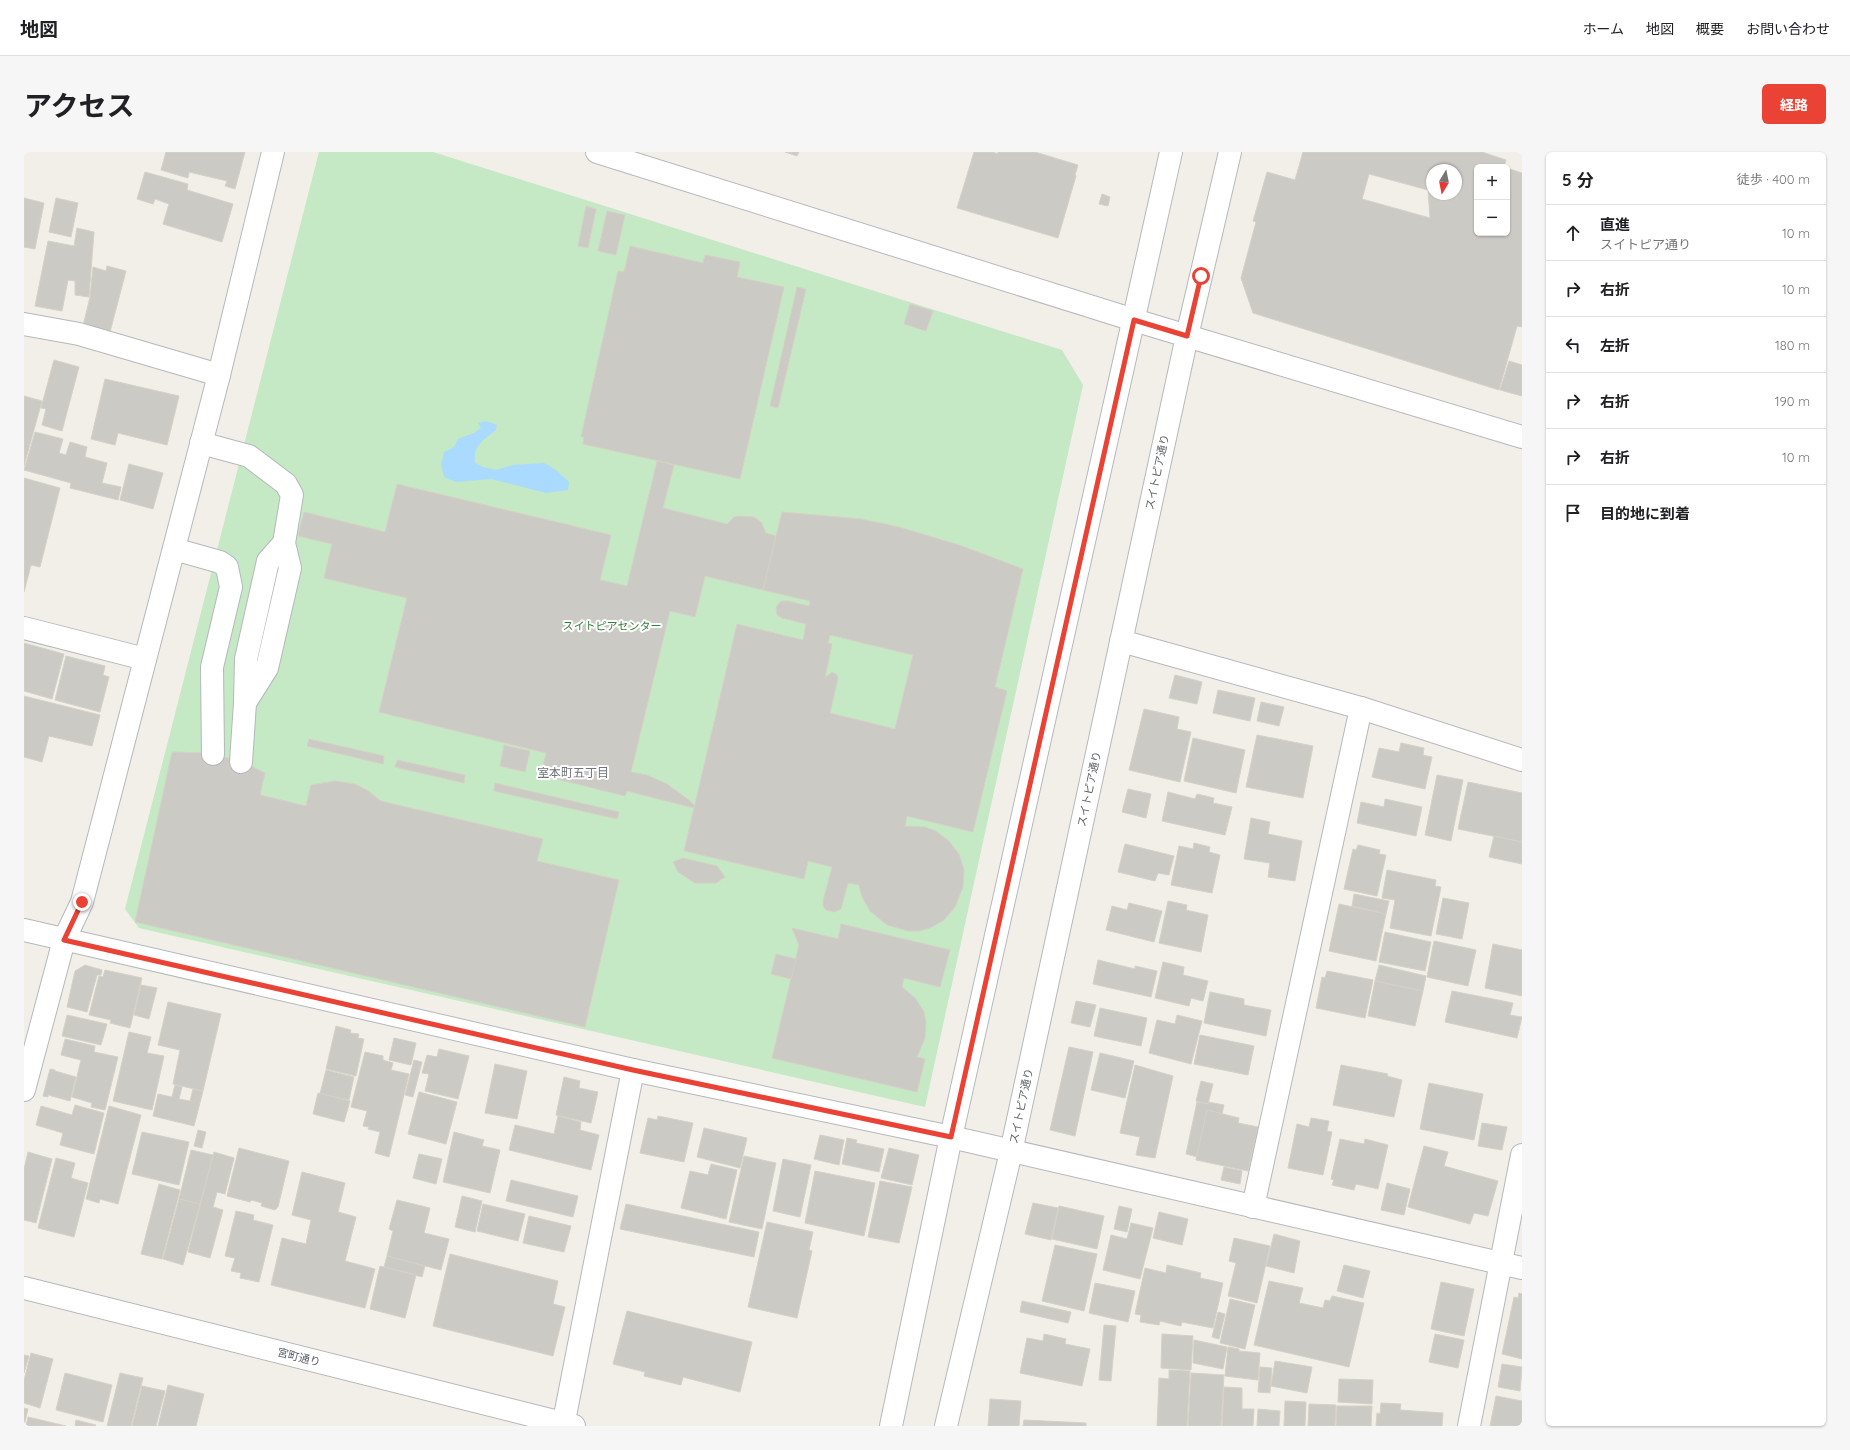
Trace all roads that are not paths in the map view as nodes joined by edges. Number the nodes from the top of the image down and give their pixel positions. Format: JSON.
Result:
{"nodes":[{"id":1,"x":273,"y":152,"type":"edge"},
{"id":2,"x":596,"y":152,"type":"edge"},
{"id":3,"x":1171,"y":152,"type":"edge"},
{"id":4,"x":1230,"y":152,"type":"edge"},
{"id":5,"x":1134,"y":320,"type":"junction"},
{"id":6,"x":24,"y":324,"type":"edge"},
{"id":7,"x":1187,"y":336,"type":"junction"},
{"id":8,"x":219,"y":375,"type":"junction"},
{"id":9,"x":1522,"y":437,"type":"edge"},
{"id":10,"x":201,"y":443,"type":"junction"},
{"id":11,"x":174,"y":549,"type":"junction"},
{"id":12,"x":24,"y":628,"type":"edge"},
{"id":13,"x":1121,"y":641,"type":"junction"},
{"id":14,"x":145,"y":659,"type":"junction"},
{"id":15,"x":1361,"y":708,"type":"junction"},
{"id":16,"x":213,"y":754,"type":"dead end"},
{"id":17,"x":1522,"y":760,"type":"edge"},
{"id":18,"x":241,"y":762,"type":"dead end"},
{"id":19,"x":24,"y":930,"type":"edge"},
{"id":20,"x":64,"y":940,"type":"junction"},
{"id":21,"x":633,"y":1070,"type":"junction"},
{"id":22,"x":24,"y":1090,"type":"edge"},
{"id":23,"x":951,"y":1137,"type":"junction"},
{"id":24,"x":1011,"y":1152,"type":"junction"},
{"id":25,"x":1522,"y":1155,"type":"edge"},
{"id":26,"x":1253,"y":1207,"type":"junction"},
{"id":27,"x":1500,"y":1264,"type":"junction"},
{"id":28,"x":1522,"y":1268,"type":"edge"},
{"id":29,"x":24,"y":1288,"type":"edge"},
{"id":30,"x":566,"y":1425,"type":"edge"},
{"id":31,"x":891,"y":1426,"type":"edge"},
{"id":32,"x":946,"y":1426,"type":"edge"},
{"id":33,"x":1468,"y":1426,"type":"edge"}],
"edges":[{"from":1,"to":8,"type":"street"},
{"from":2,"to":5,"type":"street"},
{"from":3,"to":5,"type":"street"},
{"from":4,"to":7,"type":"street","name":"スイトピア通り"},
{"from":5,"to":7,"type":"street"},
{"from":5,"to":23,"type":"street"},
{"from":6,"to":8,"type":"street"},
{"from":7,"to":9,"type":"street"},
{"from":7,"to":13,"type":"street","name":"スイトピア通り"},
{"from":8,"to":10,"type":"street"},
{"from":10,"to":11,"type":"street"},
{"from":10,"to":18,"type":"street"},
{"from":11,"to":14,"type":"street"},
{"from":11,"to":16,"type":"street"},
{"from":12,"to":14,"type":"street"},
{"from":13,"to":15,"type":"street"},
{"from":13,"to":24,"type":"street","name":"スイトピア通り"},
{"from":14,"to":20,"type":"street"},
{"from":15,"to":17,"type":"street"},
{"from":15,"to":26,"type":"street"},
{"from":19,"to":20,"type":"street"},
{"from":20,"to":21,"type":"street"},
{"from":20,"to":22,"type":"street"},
{"from":21,"to":23,"type":"street"},
{"from":21,"to":30,"type":"street"},
{"from":23,"to":24,"type":"street"},
{"from":23,"to":31,"type":"street"},
{"from":24,"to":26,"type":"street"},
{"from":24,"to":32,"type":"street","name":"スイトピア通り"},
{"from":25,"to":27,"type":"street"},
{"from":26,"to":27,"type":"street"},
{"from":27,"to":28,"type":"street"},
{"from":27,"to":33,"type":"street"},
{"from":29,"to":30,"type":"street","name":"宮町通り"}]}
